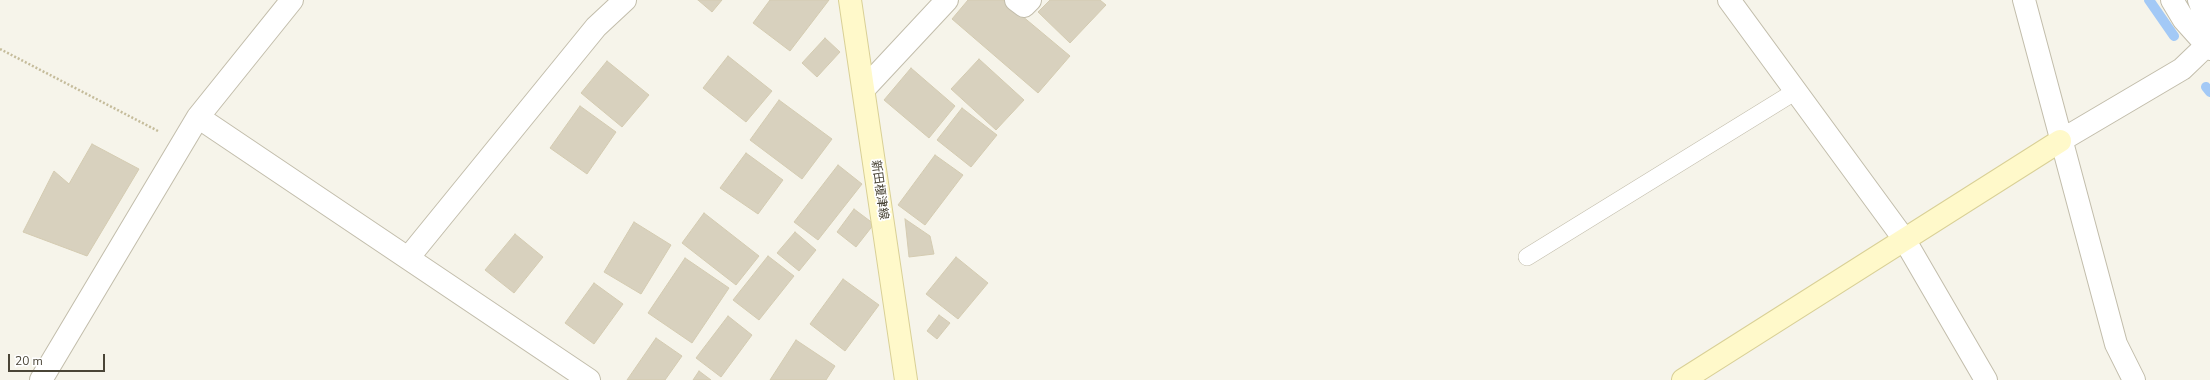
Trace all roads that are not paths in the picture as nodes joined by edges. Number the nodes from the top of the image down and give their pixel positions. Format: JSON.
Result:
{"nodes":[{"id":1,"x":292,"y":0,"type":"edge"},
{"id":2,"x":625,"y":0,"type":"edge"},
{"id":3,"x":850,"y":0,"type":"edge"},
{"id":4,"x":946,"y":0,"type":"edge"},
{"id":5,"x":1016,"y":0,"type":"edge"},
{"id":6,"x":1030,"y":0,"type":"edge"},
{"id":7,"x":1729,"y":0,"type":"edge"},
{"id":8,"x":2024,"y":0,"type":"edge"},
{"id":9,"x":2172,"y":0,"type":"edge"},
{"id":10,"x":2199,"y":0,"type":"edge"},
{"id":11,"x":2208,"y":48,"type":"edge"},
{"id":12,"x":864,"y":89,"type":"junction"},
{"id":13,"x":1796,"y":91,"type":"junction"},
{"id":14,"x":198,"y":117,"type":"junction"},
{"id":15,"x":2060,"y":141,"type":"junction"},
{"id":16,"x":1904,"y":239,"type":"junction"},
{"id":17,"x":1527,"y":257,"type":"dead end"},
{"id":18,"x":408,"y":258,"type":"junction"},
{"id":19,"x":41,"y":380,"type":"edge"},
{"id":20,"x":589,"y":380,"type":"edge"},
{"id":21,"x":906,"y":380,"type":"edge"},
{"id":22,"x":1683,"y":380,"type":"edge"},
{"id":23,"x":1986,"y":380,"type":"edge"},
{"id":24,"x":2134,"y":380,"type":"edge"}],
"edges":[{"from":1,"to":14,"type":"street"},
{"from":2,"to":18,"type":"street"},
{"from":3,"to":12,"type":"street","name":"新田榎津線"},
{"from":4,"to":12,"type":"street"},
{"from":5,"to":6,"type":"street"},
{"from":7,"to":13,"type":"street"},
{"from":8,"to":15,"type":"street"},
{"from":9,"to":11,"type":"street"},
{"from":10,"to":11,"type":"street"},
{"from":11,"to":15,"type":"street"},
{"from":12,"to":21,"type":"street","name":"新田榎津線"},
{"from":13,"to":16,"type":"street"},
{"from":13,"to":17,"type":"lane"},
{"from":14,"to":18,"type":"street"},
{"from":14,"to":19,"type":"street"},
{"from":15,"to":16,"type":"street"},
{"from":15,"to":24,"type":"street"},
{"from":16,"to":22,"type":"street"},
{"from":16,"to":23,"type":"street"},
{"from":18,"to":20,"type":"street"}]}
